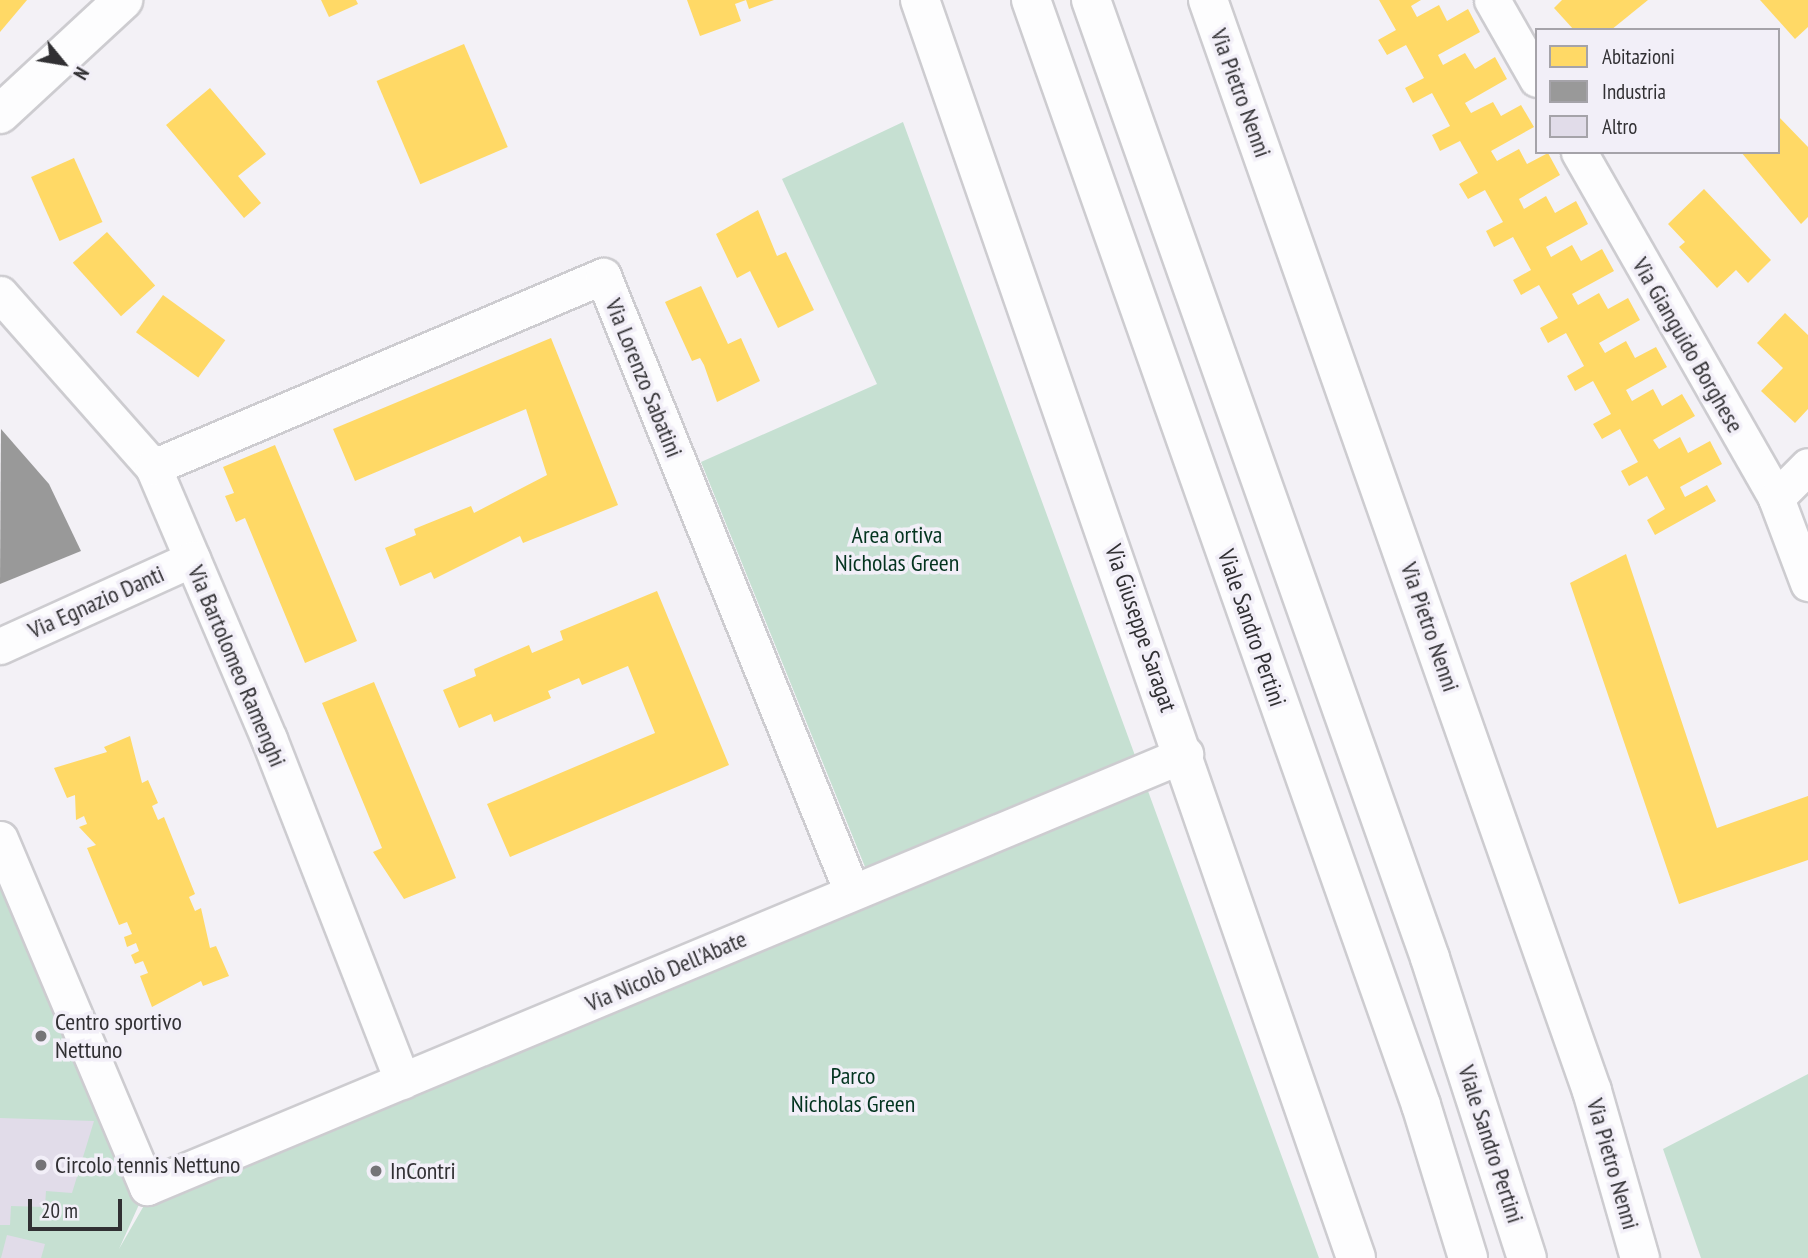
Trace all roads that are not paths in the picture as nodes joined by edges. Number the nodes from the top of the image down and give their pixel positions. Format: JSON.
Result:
{"nodes":[{"id":1,"x":123,"y":0,"type":"edge"},
{"id":2,"x":920,"y":0,"type":"edge"},
{"id":3,"x":1031,"y":0,"type":"edge"},
{"id":4,"x":1091,"y":0,"type":"edge"},
{"id":5,"x":1208,"y":0,"type":"edge"},
{"id":6,"x":1492,"y":0,"type":"edge"},
{"id":7,"x":1535,"y":75,"type":"edge"},
{"id":8,"x":0,"y":114,"type":"edge"},
{"id":9,"x":1580,"y":154,"type":"edge"},
{"id":10,"x":0,"y":294,"type":"edge"},
{"id":11,"x":1808,"y":466,"type":"edge"},
{"id":12,"x":153,"y":467,"type":"junction"},
{"id":13,"x":1776,"y":498,"type":"junction"},
{"id":14,"x":192,"y":559,"type":"junction"},
{"id":15,"x":1808,"y":583,"type":"edge"},
{"id":16,"x":0,"y":646,"type":"edge"},
{"id":17,"x":1185,"y":754,"type":"junction"},
{"id":18,"x":0,"y":839,"type":"edge"},
{"id":19,"x":852,"y":892,"type":"junction"},
{"id":20,"x":402,"y":1081,"type":"junction"},
{"id":21,"x":1356,"y":1258,"type":"edge"},
{"id":22,"x":1468,"y":1258,"type":"edge"},
{"id":23,"x":1527,"y":1258,"type":"edge"},
{"id":24,"x":1640,"y":1258,"type":"edge"}],
"edges":[{"from":1,"to":8,"type":"main road"},
{"from":2,"to":17,"type":"main road","name":"Via Giuseppe Saragat"},
{"from":3,"to":22,"type":"main road","name":"Viale Sandro Pertini"},
{"from":4,"to":23,"type":"main road","name":"Viale Sandro Pertini"},
{"from":5,"to":24,"type":"main road","name":"Via Pietro Nenni"},
{"from":6,"to":7,"type":"street"},
{"from":9,"to":13,"type":"street","name":"Via Gianguido Borghese"},
{"from":10,"to":12,"type":"street","name":"Via Bartolomeo Ramenghi"},
{"from":11,"to":13,"type":"street"},
{"from":12,"to":14,"type":"street","name":"Via Bartolomeo Ramenghi"},
{"from":12,"to":19,"type":"street","name":"Via Lorenzo Sabatini"},
{"from":13,"to":15,"type":"street","name":"Via Gianguido Borghese"},
{"from":14,"to":16,"type":"street","name":"Via Egnazio Danti"},
{"from":14,"to":20,"type":"street","name":"Via Bartolomeo Ramenghi"},
{"from":17,"to":19,"type":"street","name":"Via Nicolò Dell'Abate"},
{"from":17,"to":21,"type":"main road","name":"Via Giuseppe Saragat"},
{"from":18,"to":20,"type":"street","name":"Via Nicolò Dell'Abate"},
{"from":19,"to":20,"type":"street","name":"Via Nicolò Dell'Abate"}]}
